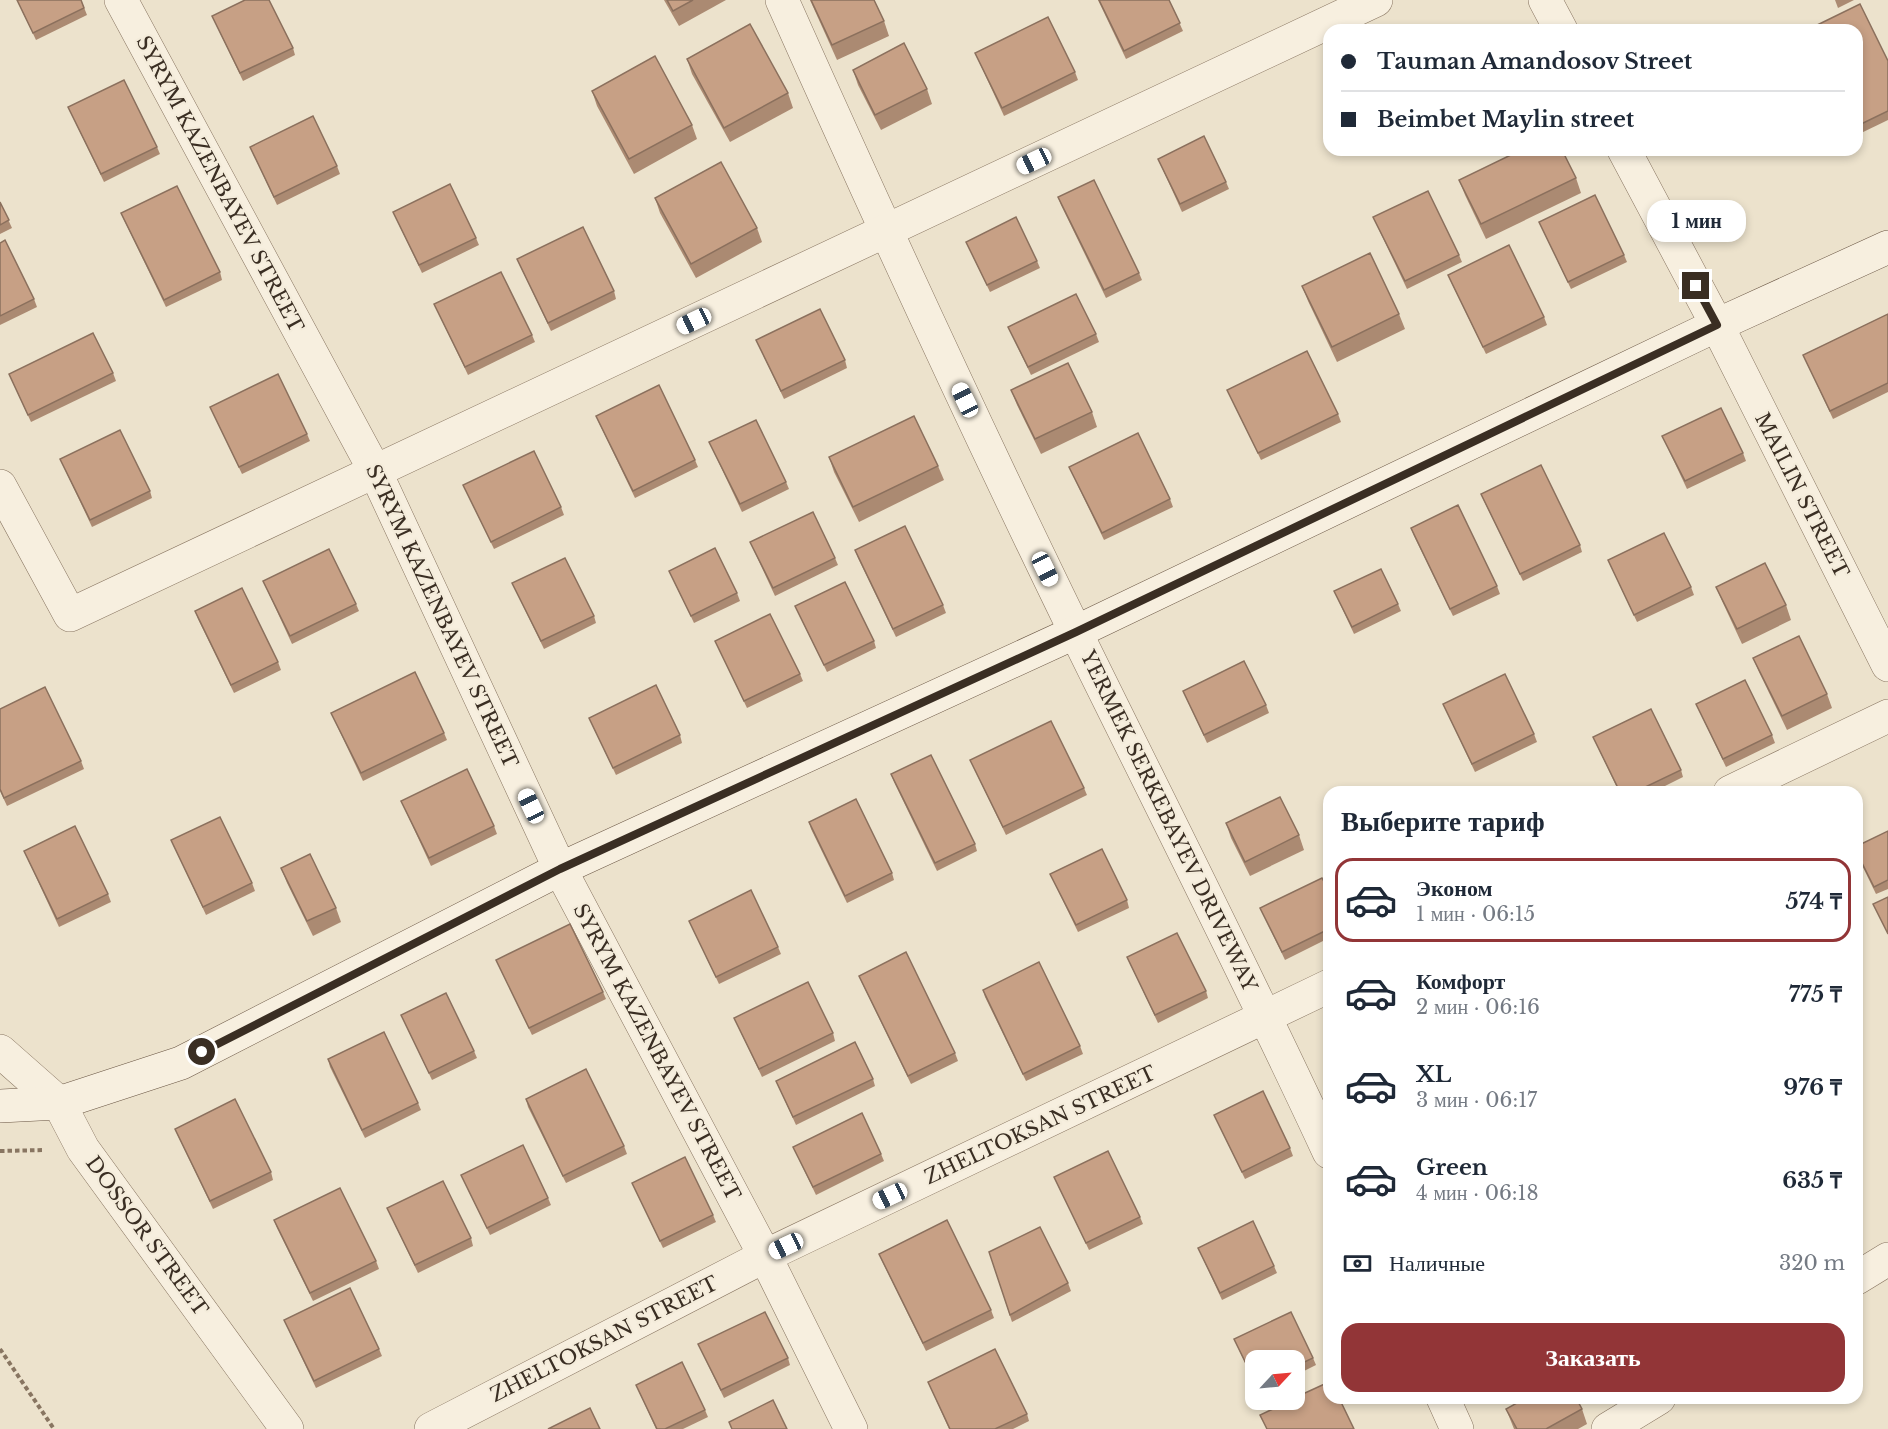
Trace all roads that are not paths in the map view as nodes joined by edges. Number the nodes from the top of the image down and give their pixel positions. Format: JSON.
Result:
{"nodes":[{"id":1,"x":121,"y":0,"type":"edge"},
{"id":2,"x":782,"y":0,"type":"edge"},
{"id":3,"x":1376,"y":0,"type":"edge"},
{"id":4,"x":1545,"y":0,"type":"edge"},
{"id":5,"x":1325,"y":24,"type":"edge"},
{"id":6,"x":1558,"y":24,"type":"edge"},
{"id":7,"x":1323,"y":25,"type":"edge"},
{"id":8,"x":1627,"y":156,"type":"edge"},
{"id":9,"x":885,"y":231,"type":"junction"},
{"id":10,"x":1888,"y":247,"type":"edge"},
{"id":11,"x":1717,"y":325,"type":"junction"},
{"id":12,"x":375,"y":471,"type":"junction"},
{"id":13,"x":0,"y":486,"type":"edge"},
{"id":14,"x":1076,"y":632,"type":"junction"},
{"id":15,"x":1888,"y":665,"type":"edge"},
{"id":16,"x":1888,"y":716,"type":"edge"},
{"id":17,"x":1743,"y":786,"type":"edge"},
{"id":18,"x":560,"y":869,"type":"junction"},
{"id":19,"x":1323,"y":989,"type":"edge"},
{"id":20,"x":1267,"y":1017,"type":"junction"},
{"id":21,"x":0,"y":1051,"type":"edge"},
{"id":22,"x":59,"y":1103,"type":"junction"},
{"id":23,"x":0,"y":1106,"type":"edge"},
{"id":24,"x":1323,"y":1139,"type":"edge"},
{"id":25,"x":765,"y":1256,"type":"junction"},
{"id":26,"x":1888,"y":1260,"type":"edge"},
{"id":27,"x":1863,"y":1275,"type":"edge"},
{"id":28,"x":1446,"y":1404,"type":"edge"},
{"id":29,"x":1649,"y":1404,"type":"edge"},
{"id":30,"x":287,"y":1429,"type":"edge"},
{"id":31,"x":431,"y":1429,"type":"edge"},
{"id":32,"x":851,"y":1429,"type":"edge"},
{"id":33,"x":1457,"y":1429,"type":"edge"},
{"id":34,"x":1608,"y":1429,"type":"edge"}],
"edges":[{"from":1,"to":12,"type":"street","name":"SYRYM KAZENBAYEV STREET"},
{"from":2,"to":9,"type":"street","name":"YERMEK SERKEBAYEV DRIVEWAY"},
{"from":3,"to":5,"type":"street"},
{"from":4,"to":6,"type":"street"},
{"from":7,"to":9,"type":"street"},
{"from":8,"to":11,"type":"street","name":"MAILIN STREET"},
{"from":9,"to":12,"type":"street"},
{"from":9,"to":14,"type":"street","name":"YERMEK SERKEBAYEV DRIVEWAY"},
{"from":10,"to":11,"type":"street"},
{"from":11,"to":14,"type":"street"},
{"from":11,"to":15,"type":"street","name":"MAILIN STREET"},
{"from":12,"to":13,"type":"street"},
{"from":12,"to":18,"type":"street","name":"SYRYM KAZENBAYEV STREET"},
{"from":14,"to":18,"type":"street"},
{"from":14,"to":20,"type":"street","name":"YERMEK SERKEBAYEV DRIVEWAY"},
{"from":16,"to":17,"type":"street"},
{"from":18,"to":22,"type":"street"},
{"from":18,"to":25,"type":"street","name":"SYRYM KAZENBAYEV STREET"},
{"from":19,"to":20,"type":"street","name":"ZHELTOKSAN STREET"},
{"from":20,"to":24,"type":"street","name":"YERMEK SERKEBAYEV DRIVEWAY"},
{"from":20,"to":25,"type":"street","name":"ZHELTOKSAN STREET"},
{"from":21,"to":22,"type":"street","name":"DOSSOR STREET"},
{"from":22,"to":23,"type":"street"},
{"from":22,"to":30,"type":"street","name":"DOSSOR STREET"},
{"from":25,"to":31,"type":"street","name":"ZHELTOKSAN STREET"},
{"from":25,"to":32,"type":"street","name":"SYRYM KAZENBAYEV STREET"},
{"from":26,"to":27,"type":"street"},
{"from":28,"to":33,"type":"street"},
{"from":29,"to":34,"type":"street"}]}
